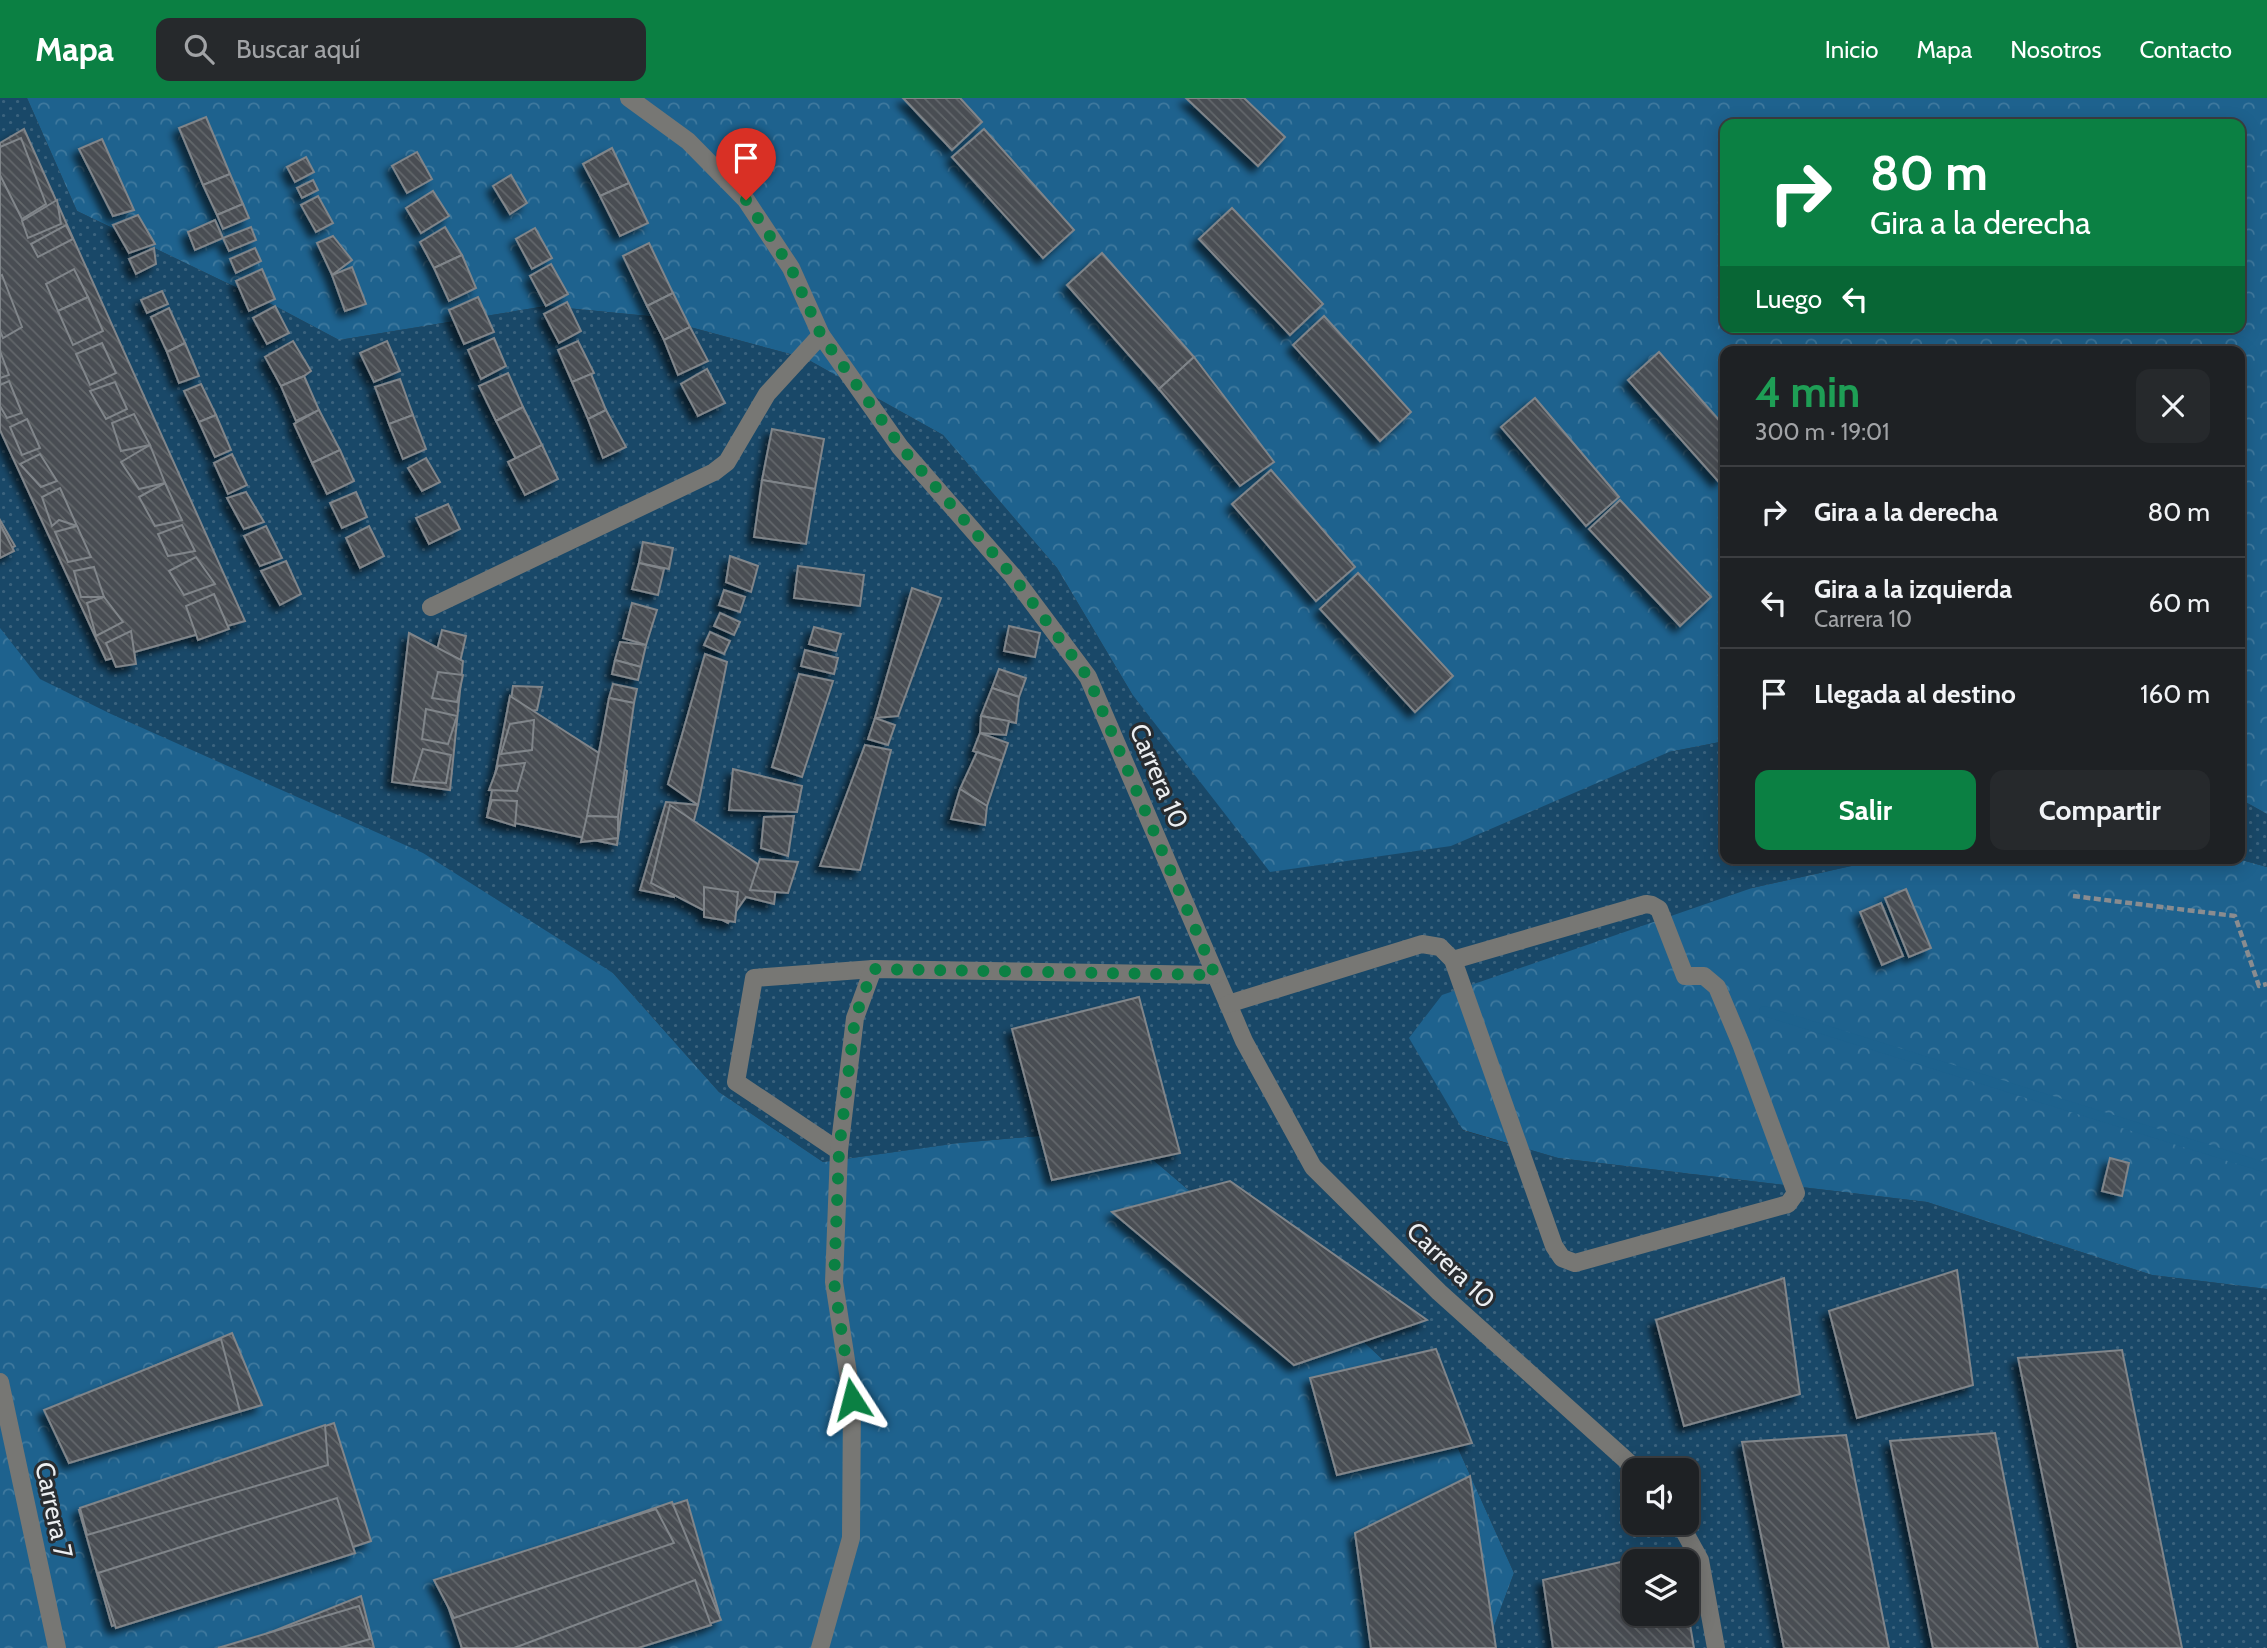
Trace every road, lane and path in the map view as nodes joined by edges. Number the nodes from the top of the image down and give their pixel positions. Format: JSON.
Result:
{"nodes":[{"id":1,"x":629,"y":98,"type":"edge"},
{"id":2,"x":821,"y":335,"type":"junction"},
{"id":3,"x":430,"y":607,"type":"dead end"},
{"id":4,"x":2073,"y":896,"type":"dead end"},
{"id":5,"x":1453,"y":960,"type":"junction"},
{"id":6,"x":873,"y":969,"type":"junction"},
{"id":7,"x":1215,"y":975,"type":"junction"},
{"id":8,"x":2267,"y":984,"type":"edge"},
{"id":9,"x":1228,"y":1004,"type":"junction"},
{"id":10,"x":839,"y":1151,"type":"junction"},
{"id":11,"x":0,"y":1382,"type":"edge"},
{"id":12,"x":1624,"y":1458,"type":"edge"},
{"id":13,"x":1686,"y":1535,"type":"edge"},
{"id":14,"x":57,"y":1648,"type":"edge"},
{"id":15,"x":820,"y":1648,"type":"edge"},
{"id":16,"x":1716,"y":1648,"type":"edge"}],
"edges":[{"from":1,"to":2,"type":"street","name":"Carrera 10"},
{"from":2,"to":3,"type":"street"},
{"from":2,"to":7,"type":"street","name":"Carrera 10"},
{"from":4,"to":8,"type":"path"},
{"from":5,"to":5,"type":"street"},
{"from":5,"to":9,"type":"street"},
{"from":6,"to":7,"type":"street"},
{"from":6,"to":10,"type":"street"},
{"from":6,"to":10,"type":"street"},
{"from":7,"to":9,"type":"street","name":"Carrera 10"},
{"from":9,"to":12,"type":"street","name":"Carrera 10"},
{"from":10,"to":15,"type":"street"},
{"from":11,"to":14,"type":"street","name":"Carrera 7"},
{"from":13,"to":16,"type":"street"}]}
